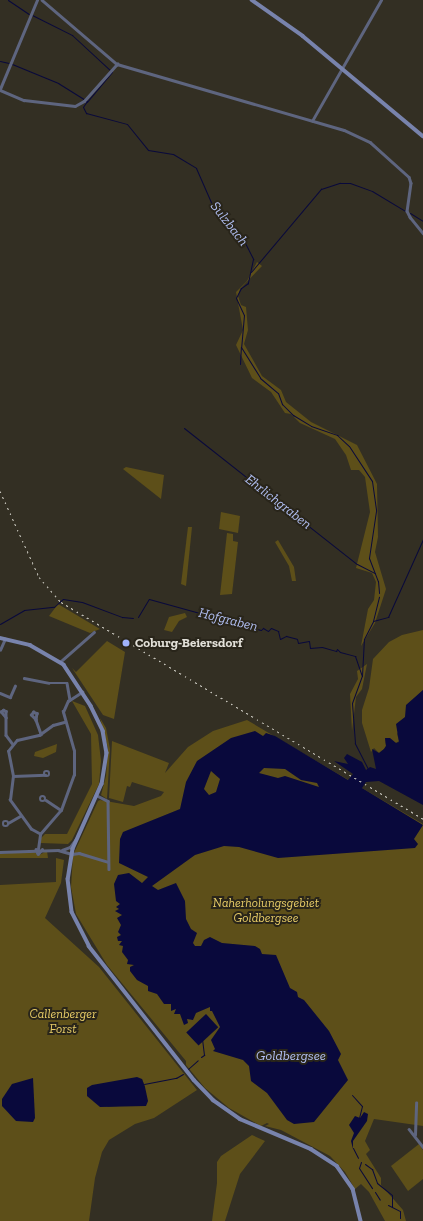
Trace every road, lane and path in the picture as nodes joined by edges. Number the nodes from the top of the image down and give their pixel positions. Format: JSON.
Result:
{"nodes":[{"id":1,"x":37,"y":0,"type":"edge"},
{"id":2,"x":42,"y":0,"type":"edge"},
{"id":3,"x":252,"y":0,"type":"edge"},
{"id":4,"x":381,"y":0,"type":"edge"},
{"id":5,"x":117,"y":64,"type":"junction"},
{"id":6,"x":0,"y":89,"type":"edge"},
{"id":7,"x":312,"y":121,"type":"junction"},
{"id":8,"x":423,"y":136,"type":"edge"},
{"id":9,"x":423,"y":233,"type":"edge"},
{"id":10,"x":94,"y":632,"type":"dead end"},
{"id":11,"x":0,"y":638,"type":"edge"},
{"id":12,"x":5,"y":639,"type":"junction"},
{"id":13,"x":0,"y":650,"type":"edge"},
{"id":14,"x":60,"y":662,"type":"junction"},
{"id":15,"x":24,"y":678,"type":"dead end"},
{"id":16,"x":15,"y":686,"type":"dead end"},
{"id":17,"x":82,"y":692,"type":"junction"},
{"id":18,"x":0,"y":693,"type":"edge"},
{"id":19,"x":70,"y":700,"type":"junction"},
{"id":20,"x":6,"y":718,"type":"dead end"},
{"id":21,"x":36,"y":720,"type":"dead end"},
{"id":22,"x":64,"y":722,"type":"junction"},
{"id":23,"x":41,"y":734,"type":"junction"},
{"id":24,"x":12,"y":743,"type":"junction"},
{"id":25,"x":44,"y":775,"type":"dead end"},
{"id":26,"x":13,"y":776,"type":"junction"},
{"id":27,"x":98,"y":796,"type":"junction"},
{"id":28,"x":46,"y":800,"type":"dead end"},
{"id":29,"x":61,"y":810,"type":"junction"},
{"id":30,"x":20,"y":816,"type":"junction"},
{"id":31,"x":8,"y":823,"type":"dead end"},
{"id":32,"x":40,"y":834,"type":"junction"},
{"id":33,"x":79,"y":835,"type":"junction"},
{"id":34,"x":39,"y":849,"type":"junction"},
{"id":35,"x":66,"y":849,"type":"junction"},
{"id":36,"x":61,"y":850,"type":"junction"},
{"id":37,"x":0,"y":852,"type":"edge"},
{"id":38,"x":73,"y":852,"type":"junction"},
{"id":39,"x":108,"y":862,"type":"junction"},
{"id":40,"x":109,"y":869,"type":"dead end"},
{"id":41,"x":416,"y":1103,"type":"dead end"},
{"id":42,"x":409,"y":1129,"type":"dead end"},
{"id":43,"x":415,"y":1135,"type":"junction"},
{"id":44,"x":423,"y":1147,"type":"edge"},
{"id":45,"x":361,"y":1221,"type":"edge"}],
"edges":[{"from":1,"to":6,"type":"street"},
{"from":2,"to":5,"type":"street"},
{"from":3,"to":8,"type":"street"},
{"from":4,"to":7,"type":"street"},
{"from":5,"to":6,"type":"street"},
{"from":5,"to":7,"type":"street"},
{"from":7,"to":9,"type":"street"},
{"from":10,"to":14,"type":"street"},
{"from":11,"to":12,"type":"street"},
{"from":12,"to":13,"type":"street"},
{"from":12,"to":14,"type":"street"},
{"from":14,"to":17,"type":"street"},
{"from":15,"to":19,"type":"street"},
{"from":16,"to":18,"type":"street"},
{"from":17,"to":19,"type":"street"},
{"from":17,"to":27,"type":"street"},
{"from":19,"to":22,"type":"street"},
{"from":20,"to":24,"type":"street"},
{"from":21,"to":23,"type":"street"},
{"from":22,"to":23,"type":"street"},
{"from":22,"to":29,"type":"street"},
{"from":23,"to":24,"type":"street"},
{"from":24,"to":26,"type":"street"},
{"from":25,"to":26,"type":"street"},
{"from":26,"to":30,"type":"street"},
{"from":27,"to":33,"type":"street"},
{"from":27,"to":39,"type":"street"},
{"from":28,"to":29,"type":"street"},
{"from":29,"to":32,"type":"street"},
{"from":30,"to":31,"type":"street"},
{"from":30,"to":32,"type":"street"},
{"from":32,"to":34,"type":"street"},
{"from":33,"to":35,"type":"street"},
{"from":33,"to":38,"type":"street"},
{"from":34,"to":36,"type":"street"},
{"from":34,"to":37,"type":"street"},
{"from":35,"to":36,"type":"street"},
{"from":35,"to":38,"type":"street"},
{"from":36,"to":38,"type":"street"},
{"from":38,"to":39,"type":"street"},
{"from":38,"to":45,"type":"street"},
{"from":39,"to":40,"type":"street"},
{"from":41,"to":43,"type":"street"},
{"from":42,"to":43,"type":"street"},
{"from":43,"to":44,"type":"street"}]}
